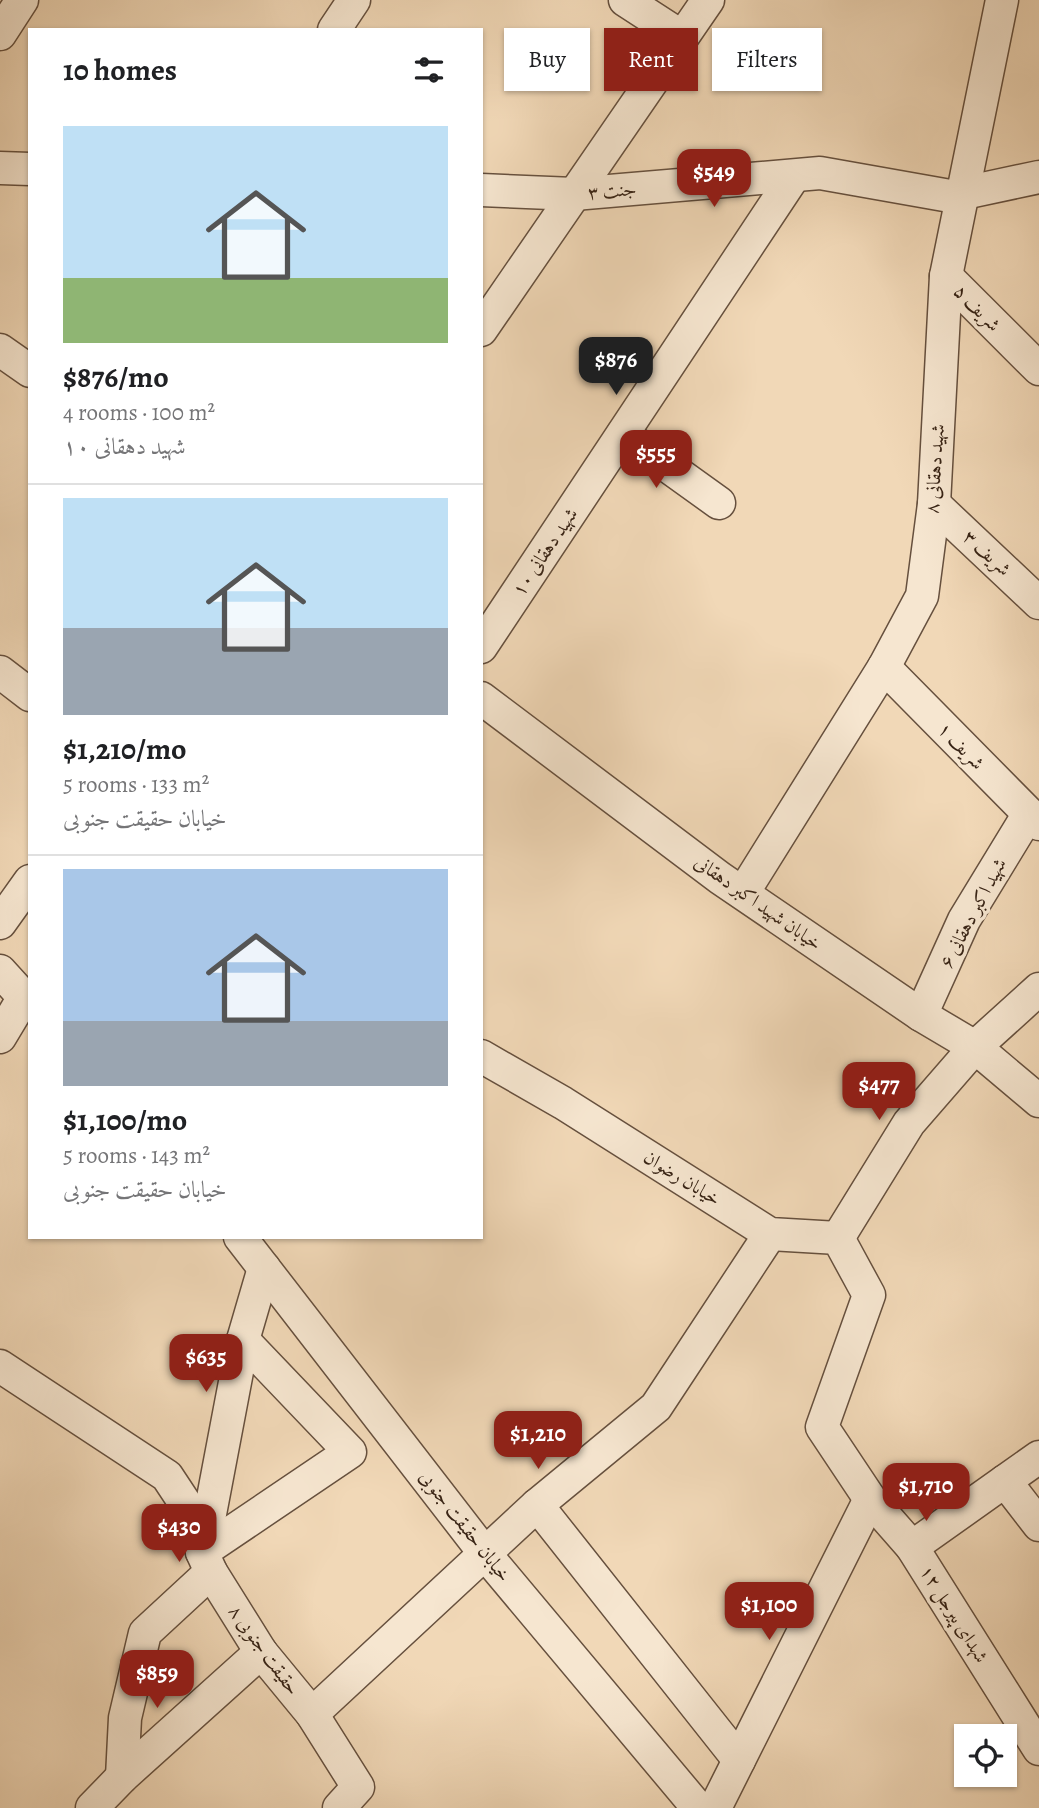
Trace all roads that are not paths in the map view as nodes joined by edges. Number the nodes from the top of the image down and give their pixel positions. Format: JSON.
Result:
{"nodes":[{"id":1,"x":22,"y":0,"type":"edge"},
{"id":2,"x":354,"y":0,"type":"edge"},
{"id":3,"x":625,"y":0,"type":"edge"},
{"id":4,"x":708,"y":0,"type":"edge"},
{"id":5,"x":1002,"y":0,"type":"edge"},
{"id":6,"x":335,"y":28,"type":"edge"},
{"id":7,"x":668,"y":28,"type":"edge"},
{"id":8,"x":688,"y":28,"type":"edge"},
{"id":9,"x":0,"y":34,"type":"edge"},
{"id":10,"x":645,"y":91,"type":"edge"},
{"id":11,"x":0,"y":168,"type":"edge"},
{"id":12,"x":28,"y":170,"type":"edge"},
{"id":13,"x":794,"y":176,"type":"junction"},
{"id":14,"x":1039,"y":177,"type":"edge"},
{"id":15,"x":483,"y":190,"type":"edge"},
{"id":16,"x":575,"y":194,"type":"junction"},
{"id":17,"x":956,"y":195,"type":"junction"},
{"id":18,"x":946,"y":276,"type":"junction"},
{"id":19,"x":483,"y":327,"type":"edge"},
{"id":20,"x":0,"y":350,"type":"edge"},
{"id":21,"x":1039,"y":369,"type":"edge"},
{"id":22,"x":28,"y":370,"type":"edge"},
{"id":23,"x":623,"y":435,"type":"junction"},
{"id":24,"x":719,"y":503,"type":"dead end"},
{"id":25,"x":934,"y":504,"type":"junction"},
{"id":26,"x":1039,"y":603,"type":"edge"},
{"id":27,"x":483,"y":644,"type":"edge"},
{"id":28,"x":884,"y":667,"type":"junction"},
{"id":29,"x":0,"y":672,"type":"edge"},
{"id":30,"x":28,"y":693,"type":"edge"},
{"id":31,"x":483,"y":699,"type":"edge"},
{"id":32,"x":1034,"y":819,"type":"edge"},
{"id":33,"x":28,"y":884,"type":"edge"},
{"id":34,"x":743,"y":893,"type":"junction"},
{"id":35,"x":0,"y":923,"type":"edge"},
{"id":36,"x":0,"y":971,"type":"edge"},
{"id":37,"x":1039,"y":989,"type":"edge"},
{"id":38,"x":27,"y":1000,"type":"edge"},
{"id":39,"x":921,"y":1015,"type":"junction"},
{"id":40,"x":0,"y":1037,"type":"edge"},
{"id":41,"x":975,"y":1047,"type":"junction"},
{"id":42,"x":483,"y":1055,"type":"edge"},
{"id":43,"x":1039,"y":1101,"type":"edge"},
{"id":44,"x":771,"y":1234,"type":"junction"},
{"id":45,"x":838,"y":1238,"type":"junction"},
{"id":46,"x":242,"y":1239,"type":"edge"},
{"id":47,"x":264,"y":1268,"type":"junction"},
{"id":48,"x":243,"y":1340,"type":"junction"},
{"id":49,"x":0,"y":1366,"type":"edge"},
{"id":50,"x":1039,"y":1457,"type":"edge"},
{"id":51,"x":1005,"y":1481,"type":"junction"},
{"id":52,"x":870,"y":1499,"type":"junction"},
{"id":53,"x":537,"y":1505,"type":"junction"},
{"id":54,"x":1039,"y":1525,"type":"edge"},
{"id":55,"x":912,"y":1547,"type":"junction"},
{"id":56,"x":206,"y":1553,"type":"junction"},
{"id":57,"x":486,"y":1555,"type":"junction"},
{"id":58,"x":261,"y":1652,"type":"junction"},
{"id":59,"x":312,"y":1714,"type":"junction"},
{"id":60,"x":1039,"y":1749,"type":"edge"},
{"id":61,"x":739,"y":1760,"type":"junction"},
{"id":62,"x":122,"y":1777,"type":"junction"},
{"id":63,"x":92,"y":1808,"type":"edge"},
{"id":64,"x":339,"y":1808,"type":"edge"},
{"id":65,"x":698,"y":1808,"type":"edge"},
{"id":66,"x":715,"y":1808,"type":"edge"}],
"edges":[{"from":1,"to":9,"type":"street"},
{"from":2,"to":6,"type":"street"},
{"from":3,"to":7,"type":"street"},
{"from":4,"to":8,"type":"street"},
{"from":5,"to":17,"type":"street","name":"شهید دهقانی ۸"},
{"from":10,"to":16,"type":"street"},
{"from":11,"to":12,"type":"street"},
{"from":13,"to":16,"type":"street","name":"جنت ۳"},
{"from":13,"to":17,"type":"street","name":"جنت ۳"},
{"from":13,"to":23,"type":"street","name":"شهید دهقانی ۱۰"},
{"from":14,"to":17,"type":"street"},
{"from":15,"to":16,"type":"street","name":"جنت ۳"},
{"from":16,"to":19,"type":"street"},
{"from":17,"to":18,"type":"street","name":"شهید دهقانی ۸"},
{"from":18,"to":21,"type":"street","name":"شریف ۵"},
{"from":18,"to":25,"type":"street","name":"شهید دهقانی ۸"},
{"from":20,"to":22,"type":"street"},
{"from":23,"to":24,"type":"street"},
{"from":23,"to":27,"type":"street","name":"شهید دهقانی ۱۰"},
{"from":25,"to":26,"type":"street","name":"شریف ۳"},
{"from":25,"to":28,"type":"street","name":"شهید دهقانی ۸"},
{"from":28,"to":32,"type":"street","name":"شریف ۱"},
{"from":28,"to":34,"type":"street","name":"شهید دهقانی ۸"},
{"from":29,"to":30,"type":"street"},
{"from":31,"to":34,"type":"street","name":"خیابان شهید اکبر دهقانی"},
{"from":32,"to":39,"type":"street","name":"شهید اکبر دهقانی ۶"},
{"from":33,"to":35,"type":"street"},
{"from":34,"to":39,"type":"street","name":"خیابان شهید اکبر دهقانی"},
{"from":36,"to":38,"type":"street"},
{"from":37,"to":41,"type":"street"},
{"from":38,"to":40,"type":"street"},
{"from":39,"to":41,"type":"street","name":"خیابان شهید اکبر دهقانی"},
{"from":41,"to":43,"type":"street","name":"خیابان شهید اکبر دهقانی"},
{"from":41,"to":45,"type":"street"},
{"from":42,"to":44,"type":"street","name":"خیابان رضوان"},
{"from":44,"to":45,"type":"street","name":"خیابان رضوان"},
{"from":44,"to":53,"type":"street"},
{"from":45,"to":52,"type":"street","name":"شهدای پیرجل ۱۲"},
{"from":46,"to":47,"type":"street","name":"خیابان حقیقت جنوبی"},
{"from":47,"to":48,"type":"street"},
{"from":47,"to":57,"type":"street","name":"خیابان حقیقت جنوبی"},
{"from":48,"to":56,"type":"street"},
{"from":48,"to":56,"type":"street"},
{"from":49,"to":56,"type":"street","name":"حقیقت جنوبی ۸"},
{"from":50,"to":51,"type":"street"},
{"from":51,"to":54,"type":"street"},
{"from":51,"to":55,"type":"street"},
{"from":52,"to":55,"type":"street","name":"شهدای پیرجل ۱۲"},
{"from":52,"to":61,"type":"street"},
{"from":53,"to":57,"type":"street"},
{"from":53,"to":61,"type":"street"},
{"from":55,"to":60,"type":"street","name":"شهدای پیرجل ۱۲"},
{"from":56,"to":58,"type":"street","name":"حقیقت جنوبی ۸"},
{"from":56,"to":62,"type":"street"},
{"from":57,"to":59,"type":"street"},
{"from":57,"to":65,"type":"street","name":"خیابان حقیقت جنوبی"},
{"from":58,"to":59,"type":"street","name":"حقیقت جنوبی ۸"},
{"from":58,"to":62,"type":"street"},
{"from":59,"to":64,"type":"street","name":"حقیقت جنوبی ۸"},
{"from":61,"to":66,"type":"street"},
{"from":62,"to":63,"type":"street"}]}
